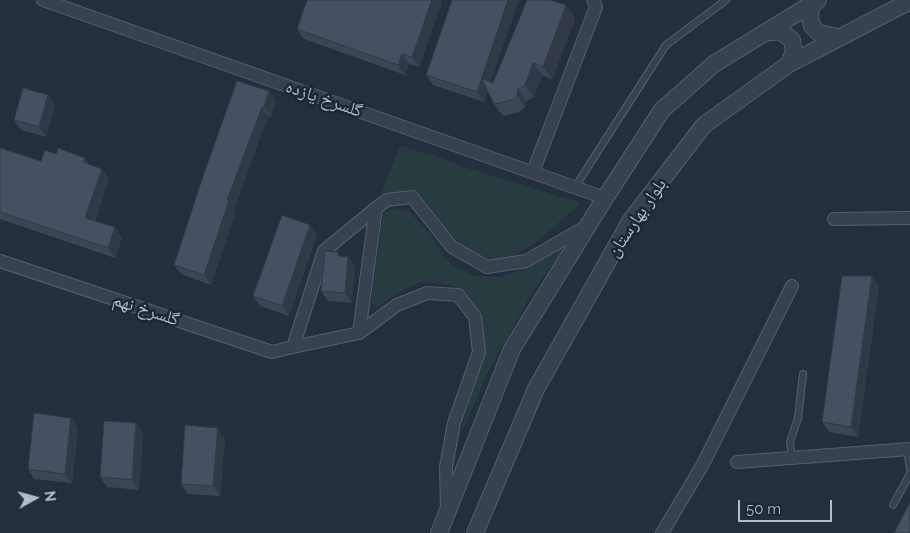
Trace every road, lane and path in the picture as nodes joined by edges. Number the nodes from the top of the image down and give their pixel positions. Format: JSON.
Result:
{"nodes":[{"id":1,"x":43,"y":0,"type":"edge"},
{"id":2,"x":726,"y":0,"type":"edge"},
{"id":3,"x":818,"y":0,"type":"edge"},
{"id":4,"x":910,"y":1,"type":"edge"},
{"id":5,"x":595,"y":4,"type":"edge"},
{"id":6,"x":764,"y":32,"type":"junction"},
{"id":7,"x":837,"y":37,"type":"junction"},
{"id":8,"x":789,"y":64,"type":"junction"},
{"id":9,"x":533,"y":172,"type":"junction"},
{"id":10,"x":575,"y":187,"type":"junction"},
{"id":11,"x":605,"y":198,"type":"junction"},
{"id":12,"x":376,"y":208,"type":"junction"},
{"id":13,"x":910,"y":218,"type":"edge"},
{"id":14,"x":834,"y":219,"type":"dead end"},
{"id":15,"x":589,"y":225,"type":"junction"},
{"id":16,"x":0,"y":261,"type":"edge"},
{"id":17,"x":792,"y":286,"type":"dead end"},
{"id":18,"x":359,"y":333,"type":"junction"},
{"id":19,"x":293,"y":347,"type":"junction"},
{"id":20,"x":803,"y":374,"type":"dead end"},
{"id":21,"x":909,"y":449,"type":"edge"},
{"id":22,"x":792,"y":458,"type":"junction"},
{"id":23,"x":737,"y":462,"type":"dead end"},
{"id":24,"x":910,"y":469,"type":"edge"},
{"id":25,"x":910,"y":474,"type":"edge"},
{"id":26,"x":893,"y":506,"type":"dead end"},
{"id":27,"x":447,"y":511,"type":"junction"},
{"id":28,"x":438,"y":532,"type":"edge"},
{"id":29,"x":475,"y":533,"type":"edge"},
{"id":30,"x":662,"y":533,"type":"edge"}],
"edges":[{"from":1,"to":9,"type":"street","name":"گلسرخ یازده"},
{"from":2,"to":10,"type":"lane"},
{"from":3,"to":6,"type":"street","name":"بلوار بهارستان"},
{"from":3,"to":7,"type":"street"},
{"from":4,"to":7,"type":"street","name":"بلوار بهارستان"},
{"from":5,"to":9,"type":"street"},
{"from":6,"to":8,"type":"street"},
{"from":6,"to":11,"type":"street","name":"بلوار بهارستان"},
{"from":7,"to":8,"type":"street","name":"بلوار بهارستان"},
{"from":8,"to":29,"type":"street","name":"بلوار بهارستان"},
{"from":9,"to":10,"type":"street","name":"گلسرخ یازده"},
{"from":10,"to":11,"type":"street","name":"گلسرخ یازده"},
{"from":11,"to":15,"type":"street","name":"بلوار بهارستان"},
{"from":12,"to":15,"type":"street"},
{"from":12,"to":18,"type":"street"},
{"from":12,"to":19,"type":"street"},
{"from":13,"to":14,"type":"street"},
{"from":15,"to":27,"type":"street","name":"بلوار بهارستان"},
{"from":16,"to":19,"type":"street","name":"گلسرخ نهم"},
{"from":17,"to":30,"type":"street"},
{"from":18,"to":19,"type":"street","name":"گلسرخ نهم"},
{"from":18,"to":27,"type":"street"},
{"from":20,"to":22,"type":"lane"},
{"from":21,"to":22,"type":"street"},
{"from":21,"to":24,"type":"lane"},
{"from":22,"to":23,"type":"street"},
{"from":25,"to":26,"type":"lane"},
{"from":27,"to":28,"type":"street","name":"بلوار بهارستان"}]}
